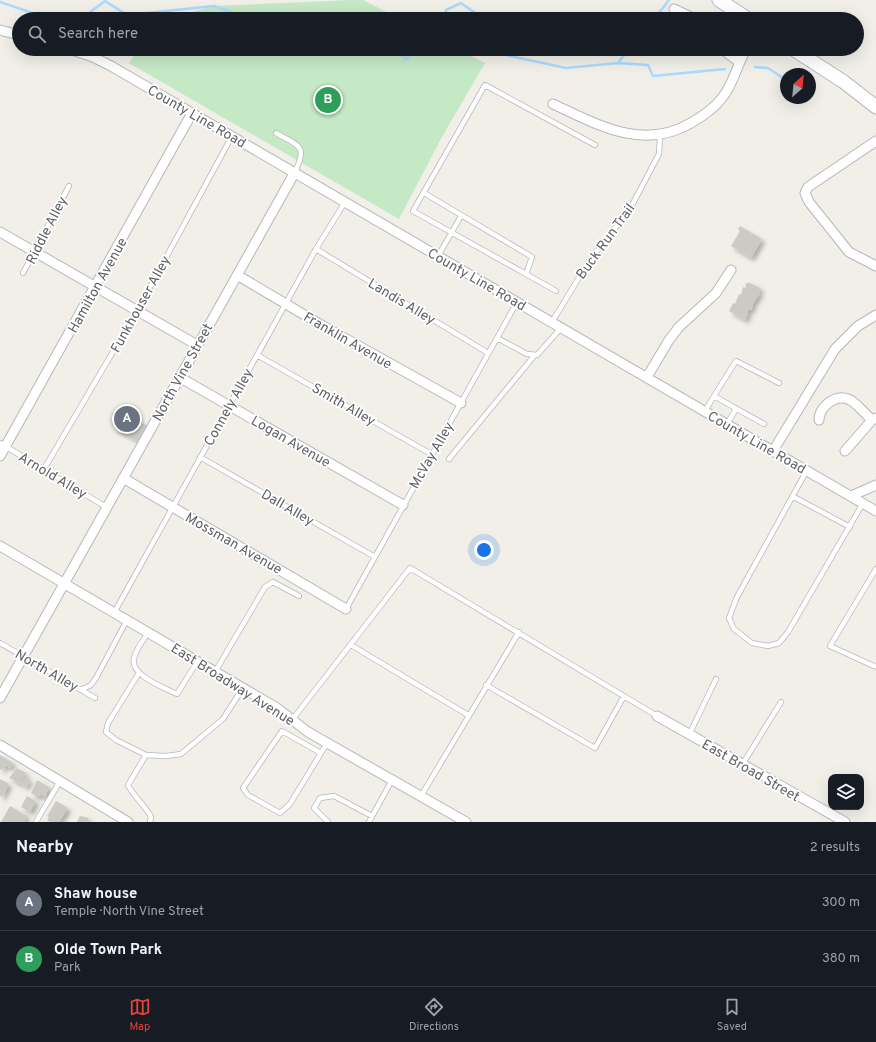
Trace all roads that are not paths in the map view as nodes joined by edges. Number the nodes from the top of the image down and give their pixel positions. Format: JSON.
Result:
{"nodes":[{"id":1,"x":719,"y":0,"type":"edge"},
{"id":2,"x":674,"y":9,"type":"dead end"},
{"id":3,"x":680,"y":12,"type":"edge"},
{"id":4,"x":737,"y":12,"type":"edge"},
{"id":5,"x":0,"y":30,"type":"edge"},
{"id":6,"x":12,"y":33,"type":"edge"},
{"id":7,"x":87,"y":56,"type":"edge"},
{"id":8,"x":731,"y":56,"type":"edge"},
{"id":9,"x":742,"y":56,"type":"edge"},
{"id":10,"x":804,"y":56,"type":"edge"},
{"id":11,"x":739,"y":62,"type":"junction"},
{"id":12,"x":553,"y":104,"type":"dead end"},
{"id":13,"x":876,"y":106,"type":"edge"},
{"id":14,"x":192,"y":113,"type":"junction"},
{"id":15,"x":276,"y":133,"type":"dead end"},
{"id":16,"x":232,"y":136,"type":"junction"},
{"id":17,"x":660,"y":136,"type":"junction"},
{"id":18,"x":876,"y":141,"type":"edge"},
{"id":19,"x":595,"y":145,"type":"dead end"},
{"id":20,"x":294,"y":172,"type":"junction"},
{"id":21,"x":69,"y":186,"type":"dead end"},
{"id":22,"x":424,"y":193,"type":"junction"},
{"id":23,"x":345,"y":202,"type":"junction"},
{"id":24,"x":461,"y":216,"type":"junction"},
{"id":25,"x":0,"y":232,"type":"edge"},
{"id":26,"x":451,"y":233,"type":"junction"},
{"id":27,"x":316,"y":249,"type":"junction"},
{"id":28,"x":35,"y":252,"type":"junction"},
{"id":29,"x":438,"y":256,"type":"junction"},
{"id":30,"x":876,"y":266,"type":"edge"},
{"id":31,"x":731,"y":270,"type":"dead end"},
{"id":32,"x":23,"y":273,"type":"dead end"},
{"id":33,"x":526,"y":274,"type":"junction"},
{"id":34,"x":237,"y":275,"type":"junction"},
{"id":35,"x":96,"y":287,"type":"junction"},
{"id":36,"x":556,"y":291,"type":"dead end"},
{"id":37,"x":517,"y":302,"type":"junction"},
{"id":38,"x":286,"y":304,"type":"junction"},
{"id":39,"x":137,"y":311,"type":"junction"},
{"id":40,"x":876,"y":315,"type":"edge"},
{"id":41,"x":552,"y":322,"type":"junction"},
{"id":42,"x":562,"y":328,"type":"junction"},
{"id":43,"x":497,"y":338,"type":"junction"},
{"id":44,"x":197,"y":345,"type":"junction"},
{"id":45,"x":488,"y":353,"type":"junction"},
{"id":46,"x":257,"y":355,"type":"junction"},
{"id":47,"x":534,"y":356,"type":"junction"},
{"id":48,"x":179,"y":377,"type":"junction"},
{"id":49,"x":647,"y":377,"type":"junction"},
{"id":50,"x":779,"y":383,"type":"dead end"},
{"id":51,"x":714,"y":396,"type":"junction"},
{"id":52,"x":460,"y":403,"type":"junction"},
{"id":53,"x":229,"y":406,"type":"junction"},
{"id":54,"x":736,"y":409,"type":"junction"},
{"id":55,"x":705,"y":411,"type":"junction"},
{"id":56,"x":874,"y":419,"type":"edge"},
{"id":57,"x":819,"y":420,"type":"dead end"},
{"id":58,"x":727,"y":424,"type":"junction"},
{"id":59,"x":764,"y":424,"type":"dead end"},
{"id":60,"x":3,"y":445,"type":"edge"},
{"id":61,"x":773,"y":451,"type":"junction"},
{"id":62,"x":845,"y":451,"type":"dead end"},
{"id":63,"x":431,"y":454,"type":"junction"},
{"id":64,"x":0,"y":456,"type":"edge"},
{"id":65,"x":200,"y":457,"type":"junction"},
{"id":66,"x":449,"y":459,"type":"dead end"},
{"id":67,"x":44,"y":469,"type":"junction"},
{"id":68,"x":807,"y":470,"type":"junction"},
{"id":69,"x":123,"y":478,"type":"junction"},
{"id":70,"x":876,"y":485,"type":"edge"},
{"id":71,"x":792,"y":496,"type":"junction"},
{"id":72,"x":851,"y":496,"type":"junction"},
{"id":73,"x":864,"y":504,"type":"junction"},
{"id":74,"x":403,"y":505,"type":"junction"},
{"id":75,"x":106,"y":507,"type":"junction"},
{"id":76,"x":172,"y":507,"type":"junction"},
{"id":77,"x":876,"y":511,"type":"edge"},
{"id":78,"x":850,"y":527,"type":"junction"},
{"id":79,"x":0,"y":546,"type":"edge"},
{"id":80,"x":375,"y":557,"type":"junction"},
{"id":81,"x":876,"y":569,"type":"edge"},
{"id":82,"x":63,"y":583,"type":"junction"},
{"id":83,"x":299,"y":596,"type":"dead end"},
{"id":84,"x":346,"y":609,"type":"joint"},
{"id":85,"x":114,"y":613,"type":"junction"},
{"id":86,"x":127,"y":620,"type":"junction"},
{"id":87,"x":148,"y":632,"type":"junction"},
{"id":88,"x":519,"y":632,"type":"junction"},
{"id":89,"x":0,"y":643,"type":"edge"},
{"id":90,"x":351,"y":645,"type":"junction"},
{"id":91,"x":23,"y":656,"type":"junction"},
{"id":92,"x":197,"y":662,"type":"junction"},
{"id":93,"x":876,"y":667,"type":"edge"},
{"id":94,"x":215,"y":672,"type":"junction"},
{"id":95,"x":139,"y":674,"type":"junction"},
{"id":96,"x":716,"y":679,"type":"dead end"},
{"id":97,"x":486,"y":685,"type":"junction"},
{"id":98,"x":243,"y":688,"type":"junction"},
{"id":99,"x":82,"y":690,"type":"junction"},
{"id":100,"x":624,"y":696,"type":"junction"},
{"id":101,"x":0,"y":698,"type":"edge"},
{"id":102,"x":95,"y":698,"type":"dead end"},
{"id":103,"x":781,"y":702,"type":"dead end"},
{"id":104,"x":468,"y":715,"type":"junction"},
{"id":105,"x":657,"y":716,"type":"joint"},
{"id":106,"x":292,"y":720,"type":"junction"},
{"id":107,"x":689,"y":735,"type":"junction"},
{"id":108,"x":327,"y":743,"type":"junction"},
{"id":109,"x":0,"y":745,"type":"edge"},
{"id":110,"x":319,"y":752,"type":"junction"},
{"id":111,"x":146,"y":755,"type":"junction"},
{"id":112,"x":742,"y":765,"type":"junction"},
{"id":113,"x":392,"y":780,"type":"junction"},
{"id":114,"x":60,"y":781,"type":"junction"},
{"id":115,"x":421,"y":796,"type":"junction"},
{"id":116,"x":372,"y":816,"type":"junction"},
{"id":117,"x":36,"y":822,"type":"edge"},
{"id":118,"x":128,"y":822,"type":"edge"},
{"id":119,"x":150,"y":822,"type":"edge"},
{"id":120,"x":328,"y":822,"type":"edge"},
{"id":121,"x":369,"y":822,"type":"edge"},
{"id":122,"x":466,"y":822,"type":"edge"},
{"id":123,"x":845,"y":822,"type":"edge"}],
"edges":[{"from":1,"to":4,"type":"main road"},
{"from":2,"to":3,"type":"street"},
{"from":5,"to":6,"type":"street"},
{"from":7,"to":14,"type":"street","name":"County Line Road"},
{"from":8,"to":11,"type":"street"},
{"from":9,"to":11,"type":"street"},
{"from":10,"to":13,"type":"main road"},
{"from":11,"to":17,"type":"street"},
{"from":12,"to":17,"type":"street"},
{"from":14,"to":16,"type":"street","name":"County Line Road"},
{"from":14,"to":35,"type":"street","name":"Hamilton Avenue"},
{"from":15,"to":20,"type":"lane"},
{"from":16,"to":20,"type":"street","name":"County Line Road"},
{"from":16,"to":39,"type":"lane","name":"Funkhouser Alley"},
{"from":17,"to":41,"type":"lane","name":"Buck Run Trail"},
{"from":18,"to":30,"type":"street"},
{"from":19,"to":22,"type":"lane"},
{"from":20,"to":23,"type":"street","name":"County Line Road"},
{"from":20,"to":34,"type":"street","name":"North Vine Street"},
{"from":21,"to":28,"type":"lane","name":"Riddle Alley"},
{"from":22,"to":24,"type":"lane"},
{"from":22,"to":26,"type":"lane"},
{"from":23,"to":27,"type":"lane","name":"Connely Alley"},
{"from":23,"to":29,"type":"street","name":"County Line Road"},
{"from":24,"to":26,"type":"lane"},
{"from":24,"to":33,"type":"lane"},
{"from":25,"to":28,"type":"street"},
{"from":26,"to":29,"type":"lane"},
{"from":26,"to":33,"type":"lane"},
{"from":27,"to":38,"type":"lane","name":"Connely Alley"},
{"from":27,"to":45,"type":"lane","name":"Landis Alley"},
{"from":28,"to":32,"type":"lane","name":"Riddle Alley"},
{"from":28,"to":35,"type":"street"},
{"from":29,"to":37,"type":"street","name":"County Line Road"},
{"from":31,"to":49,"type":"street"},
{"from":33,"to":36,"type":"lane"},
{"from":34,"to":38,"type":"street","name":"Franklin Avenue"},
{"from":34,"to":44,"type":"street","name":"North Vine Street"},
{"from":35,"to":39,"type":"street"},
{"from":35,"to":60,"type":"street","name":"Hamilton Avenue"},
{"from":37,"to":41,"type":"street","name":"County Line Road"},
{"from":37,"to":43,"type":"lane","name":"McVay Alley"},
{"from":38,"to":46,"type":"lane","name":"Connely Alley"},
{"from":38,"to":52,"type":"street","name":"Franklin Avenue"},
{"from":39,"to":44,"type":"street"},
{"from":39,"to":67,"type":"lane","name":"Funkhouser Alley"},
{"from":40,"to":61,"type":"street"},
{"from":41,"to":42,"type":"street","name":"County Line Road"},
{"from":42,"to":47,"type":"lane"},
{"from":42,"to":49,"type":"street","name":"County Line Road"},
{"from":43,"to":45,"type":"lane","name":"McVay Alley"},
{"from":43,"to":47,"type":"lane"},
{"from":44,"to":48,"type":"street","name":"North Vine Street"},
{"from":45,"to":52,"type":"lane","name":"McVay Alley"},
{"from":46,"to":53,"type":"lane","name":"Connely Alley"},
{"from":46,"to":63,"type":"lane","name":"Smith Alley"},
{"from":47,"to":66,"type":"lane"},
{"from":48,"to":53,"type":"street","name":"Logan Avenue"},
{"from":48,"to":69,"type":"street","name":"North Vine Street"},
{"from":49,"to":55,"type":"street","name":"County Line Road"},
{"from":50,"to":51,"type":"lane"},
{"from":51,"to":54,"type":"lane"},
{"from":51,"to":55,"type":"lane"},
{"from":52,"to":63,"type":"lane","name":"McVay Alley"},
{"from":53,"to":65,"type":"lane","name":"Connely Alley"},
{"from":53,"to":74,"type":"street","name":"Logan Avenue"},
{"from":54,"to":58,"type":"lane"},
{"from":54,"to":59,"type":"lane"},
{"from":55,"to":58,"type":"street","name":"County Line Road"},
{"from":56,"to":57,"type":"street"},
{"from":56,"to":62,"type":"street"},
{"from":58,"to":61,"type":"street","name":"County Line Road"},
{"from":60,"to":64,"type":"street","name":"Hamilton Avenue"},
{"from":60,"to":67,"type":"lane","name":"Arnold Alley"},
{"from":61,"to":68,"type":"street","name":"County Line Road"},
{"from":63,"to":74,"type":"lane","name":"McVay Alley"},
{"from":65,"to":76,"type":"lane","name":"Connely Alley"},
{"from":65,"to":80,"type":"lane","name":"Dall Alley"},
{"from":67,"to":75,"type":"lane","name":"Arnold Alley"},
{"from":68,"to":71,"type":"lane"},
{"from":68,"to":72,"type":"street","name":"County Line Road"},
{"from":69,"to":75,"type":"street","name":"North Vine Street"},
{"from":69,"to":76,"type":"street","name":"Mossman Avenue"},
{"from":70,"to":72,"type":"street"},
{"from":71,"to":78,"type":"lane"},
{"from":71,"to":78,"type":"lane"},
{"from":72,"to":73,"type":"street","name":"County Line Road"},
{"from":73,"to":77,"type":"street","name":"County Line Road"},
{"from":73,"to":78,"type":"lane"},
{"from":74,"to":80,"type":"lane","name":"McVay Alley"},
{"from":75,"to":82,"type":"street","name":"North Vine Street"},
{"from":76,"to":84,"type":"street","name":"Mossman Avenue"},
{"from":76,"to":85,"type":"lane","name":"Connely Alley"},
{"from":79,"to":82,"type":"street","name":"East Broadway Avenue"},
{"from":80,"to":84,"type":"lane","name":"McVay Alley"},
{"from":81,"to":93,"type":"lane"},
{"from":82,"to":85,"type":"street","name":"East Broadway Avenue"},
{"from":82,"to":91,"type":"street","name":"North Vine Street"},
{"from":83,"to":94,"type":"lane"},
{"from":85,"to":86,"type":"street","name":"East Broadway Avenue"},
{"from":86,"to":87,"type":"street","name":"East Broadway Avenue"},
{"from":86,"to":99,"type":"lane"},
{"from":87,"to":92,"type":"street","name":"East Broadway Avenue"},
{"from":87,"to":95,"type":"lane"},
{"from":88,"to":90,"type":"lane"},
{"from":88,"to":97,"type":"lane"},
{"from":88,"to":100,"type":"lane"},
{"from":89,"to":91,"type":"lane","name":"North Alley"},
{"from":90,"to":104,"type":"lane"},
{"from":90,"to":106,"type":"lane"},
{"from":91,"to":99,"type":"lane","name":"North Alley"},
{"from":91,"to":101,"type":"street","name":"North Vine Street"},
{"from":92,"to":94,"type":"street","name":"East Broadway Avenue"},
{"from":92,"to":95,"type":"lane"},
{"from":94,"to":98,"type":"street","name":"East Broadway Avenue"},
{"from":95,"to":111,"type":"lane"},
{"from":96,"to":107,"type":"lane"},
{"from":97,"to":100,"type":"lane"},
{"from":97,"to":104,"type":"lane"},
{"from":98,"to":106,"type":"street","name":"East Broadway Avenue"},
{"from":98,"to":111,"type":"lane"},
{"from":99,"to":102,"type":"lane","name":"North Alley"},
{"from":100,"to":105,"type":"lane"},
{"from":103,"to":112,"type":"lane"},
{"from":104,"to":115,"type":"lane"},
{"from":105,"to":107,"type":"street","name":"East Broad Street"},
{"from":106,"to":108,"type":"street","name":"East Broadway Avenue"},
{"from":107,"to":112,"type":"street","name":"East Broad Street"},
{"from":108,"to":110,"type":"lane"},
{"from":108,"to":113,"type":"street","name":"East Broadway Avenue"},
{"from":109,"to":114,"type":"street"},
{"from":110,"to":110,"type":"lane"},
{"from":111,"to":119,"type":"lane"},
{"from":112,"to":123,"type":"street","name":"East Broad Street"},
{"from":113,"to":115,"type":"street","name":"East Broadway Avenue"},
{"from":113,"to":116,"type":"lane"},
{"from":114,"to":117,"type":"lane"},
{"from":114,"to":118,"type":"street"},
{"from":115,"to":122,"type":"street","name":"East Broadway Avenue"},
{"from":116,"to":120,"type":"lane"},
{"from":116,"to":121,"type":"lane"}]}
